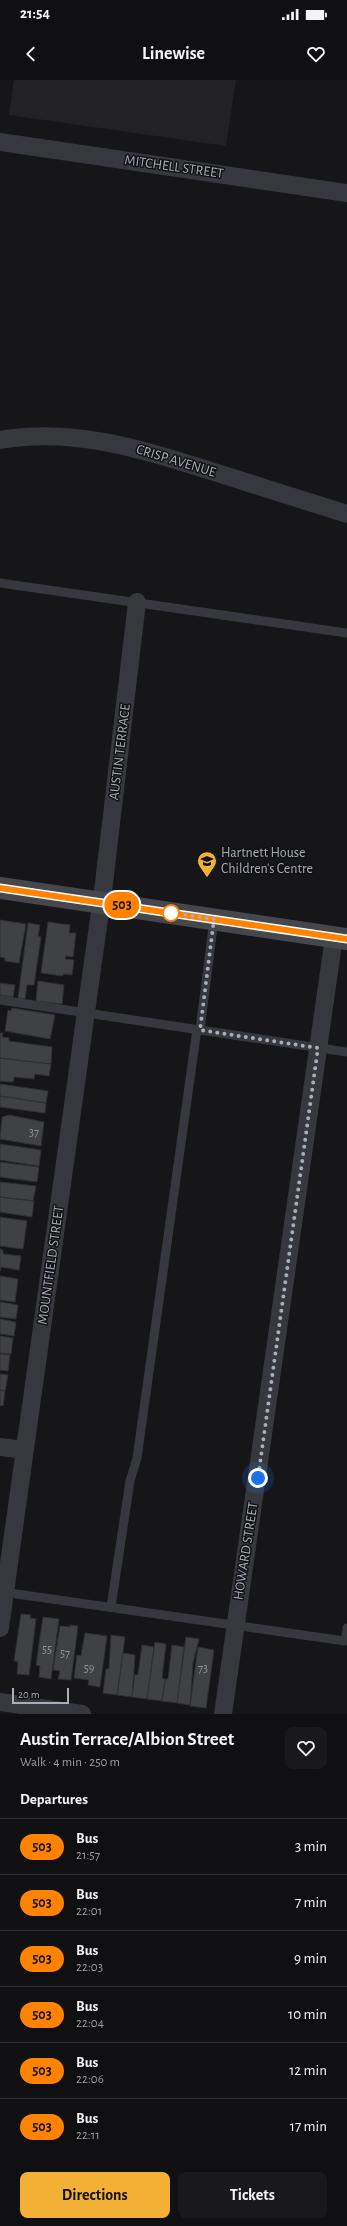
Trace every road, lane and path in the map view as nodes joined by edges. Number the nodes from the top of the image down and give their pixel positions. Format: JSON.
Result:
{"nodes":[{"id":1,"x":0,"y":142,"type":"edge"},
{"id":2,"x":347,"y":193,"type":"edge"},
{"id":3,"x":0,"y":440,"type":"edge"},
{"id":4,"x":347,"y":514,"type":"edge"},
{"id":5,"x":0,"y":582,"type":"edge"},
{"id":6,"x":137,"y":602,"type":"junction"},
{"id":7,"x":347,"y":633,"type":"edge"},
{"id":8,"x":0,"y":888,"type":"edge"},
{"id":9,"x":100,"y":902,"type":"junction"},
{"id":10,"x":214,"y":919,"type":"junction"},
{"id":11,"x":340,"y":938,"type":"edge"},
{"id":12,"x":0,"y":1000,"type":"edge"},
{"id":13,"x":86,"y":1013,"type":"junction"},
{"id":14,"x":199,"y":1029,"type":"junction"},
{"id":15,"x":318,"y":1048,"type":"junction"},
{"id":16,"x":347,"y":1052,"type":"edge"},
{"id":17,"x":0,"y":1447,"type":"edge"},
{"id":18,"x":25,"y":1450,"type":"junction"},
{"id":19,"x":3,"y":1591,"type":"edge"},
{"id":20,"x":111,"y":1607,"type":"junction"},
{"id":21,"x":236,"y":1624,"type":"junction"},
{"id":22,"x":0,"y":1628,"type":"edge"},
{"id":23,"x":347,"y":1628,"type":"edge"},
{"id":24,"x":0,"y":1702,"type":"edge"},
{"id":25,"x":78,"y":1714,"type":"edge"},
{"id":26,"x":223,"y":1714,"type":"edge"}],
"edges":[{"from":1,"to":2,"type":"street","name":"MITCHELL STREET"},
{"from":3,"to":4,"type":"street","name":"CRISP AVENUE"},
{"from":5,"to":6,"type":"lane"},
{"from":6,"to":7,"type":"lane"},
{"from":6,"to":9,"type":"street","name":"AUSTIN TERRACE"},
{"from":8,"to":9,"type":"street"},
{"from":9,"to":10,"type":"street"},
{"from":9,"to":13,"type":"street","name":"MOUNTFIELD STREET"},
{"from":10,"to":11,"type":"street"},
{"from":10,"to":14,"type":"lane"},
{"from":11,"to":15,"type":"street","name":"HOWARD STREET"},
{"from":12,"to":13,"type":"lane"},
{"from":13,"to":14,"type":"lane"},
{"from":13,"to":18,"type":"street","name":"MOUNTFIELD STREET"},
{"from":14,"to":15,"type":"lane"},
{"from":14,"to":20,"type":"lane"},
{"from":15,"to":16,"type":"lane"},
{"from":15,"to":21,"type":"street","name":"HOWARD STREET"},
{"from":17,"to":18,"type":"street"},
{"from":18,"to":19,"type":"street","name":"MOUNTFIELD STREET"},
{"from":19,"to":20,"type":"lane"},
{"from":19,"to":22,"type":"street","name":"MOUNTFIELD STREET"},
{"from":20,"to":21,"type":"lane"},
{"from":21,"to":23,"type":"lane"},
{"from":21,"to":26,"type":"street","name":"HOWARD STREET"},
{"from":24,"to":25,"type":"street"}]}
